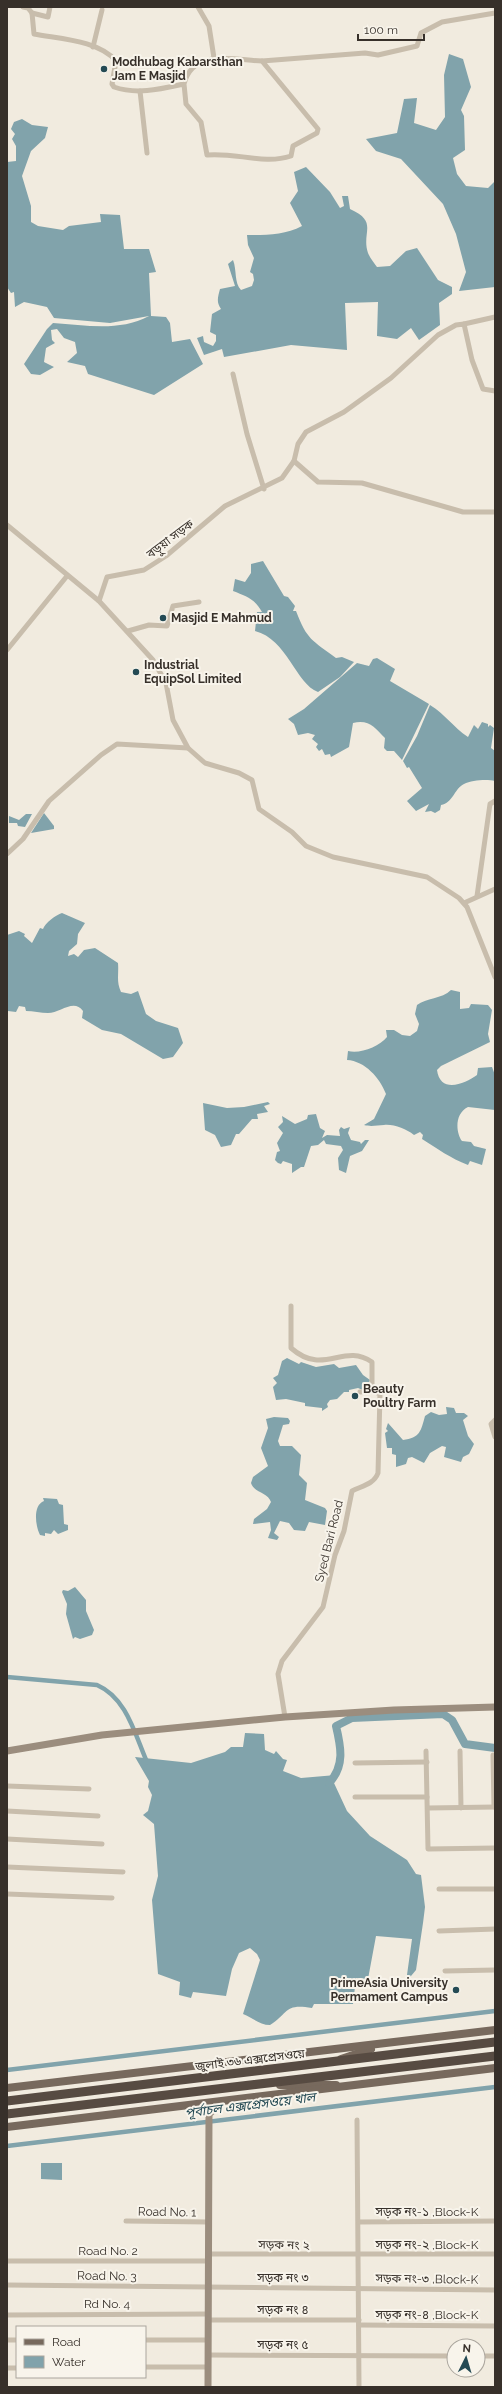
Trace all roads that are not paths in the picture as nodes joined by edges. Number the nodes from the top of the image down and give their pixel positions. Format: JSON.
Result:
{"nodes":[{"id":1,"x":24,"y":7,"type":"edge"},
{"id":2,"x":50,"y":7,"type":"edge"},
{"id":3,"x":198,"y":7,"type":"edge"},
{"id":4,"x":102,"y":10,"type":"dead end"},
{"id":5,"x":32,"y":13,"type":"junction"},
{"id":6,"x":495,"y":13,"type":"edge"},
{"id":7,"x":93,"y":47,"type":"junction"},
{"id":8,"x":214,"y":58,"type":"junction"},
{"id":9,"x":262,"y":61,"type":"junction"},
{"id":10,"x":184,"y":84,"type":"junction"},
{"id":11,"x":140,"y":91,"type":"junction"},
{"id":12,"x":147,"y":153,"type":"dead end"},
{"id":13,"x":495,"y":317,"type":"edge"},
{"id":14,"x":464,"y":324,"type":"junction"},
{"id":15,"x":233,"y":374,"type":"dead end"},
{"id":16,"x":495,"y":392,"type":"edge"},
{"id":17,"x":294,"y":461,"type":"junction"},
{"id":18,"x":264,"y":489,"type":"junction"},
{"id":19,"x":495,"y":512,"type":"edge"},
{"id":20,"x":8,"y":527,"type":"edge"},
{"id":21,"x":67,"y":576,"type":"junction"},
{"id":22,"x":99,"y":601,"type":"junction"},
{"id":23,"x":199,"y":602,"type":"dead end"},
{"id":24,"x":128,"y":631,"type":"junction"},
{"id":25,"x":7,"y":650,"type":"edge"},
{"id":26,"x":188,"y":748,"type":"junction"},
{"id":27,"x":495,"y":801,"type":"edge"},
{"id":28,"x":7,"y":854,"type":"edge"},
{"id":29,"x":495,"y":889,"type":"edge"},
{"id":30,"x":477,"y":896,"type":"junction"},
{"id":31,"x":464,"y":903,"type":"junction"},
{"id":32,"x":495,"y":977,"type":"edge"},
{"id":33,"x":291,"y":1306,"type":"dead end"},
{"id":34,"x":372,"y":1391,"type":"junction"},
{"id":35,"x":360,"y":1392,"type":"dead end"},
{"id":36,"x":495,"y":1420,"type":"edge"},
{"id":37,"x":495,"y":1437,"type":"edge"},
{"id":38,"x":495,"y":1707,"type":"edge"},
{"id":39,"x":285,"y":1717,"type":"junction"},
{"id":40,"x":7,"y":1751,"type":"edge"},
{"id":41,"x":460,"y":1751,"type":"dead end"},
{"id":42,"x":426,"y":1752,"type":"dead end"},
{"id":43,"x":493,"y":1755,"type":"dead end"},
{"id":44,"x":355,"y":1762,"type":"dead end"},
{"id":45,"x":427,"y":1762,"type":"junction"},
{"id":46,"x":7,"y":1786,"type":"edge"},
{"id":47,"x":89,"y":1789,"type":"dead end"},
{"id":48,"x":355,"y":1797,"type":"dead end"},
{"id":49,"x":427,"y":1797,"type":"junction"},
{"id":50,"x":494,"y":1807,"type":"edge"},
{"id":51,"x":428,"y":1808,"type":"junction"},
{"id":52,"x":461,"y":1808,"type":"junction"},
{"id":53,"x":7,"y":1811,"type":"edge"},
{"id":54,"x":98,"y":1816,"type":"dead end"},
{"id":55,"x":7,"y":1839,"type":"edge"},
{"id":56,"x":102,"y":1844,"type":"dead end"},
{"id":57,"x":495,"y":1848,"type":"edge"},
{"id":58,"x":7,"y":1867,"type":"edge"},
{"id":59,"x":123,"y":1872,"type":"dead end"},
{"id":60,"x":439,"y":1889,"type":"dead end"},
{"id":61,"x":495,"y":1889,"type":"edge"},
{"id":62,"x":7,"y":1894,"type":"edge"},
{"id":63,"x":112,"y":1898,"type":"dead end"},
{"id":64,"x":495,"y":1929,"type":"edge"},
{"id":65,"x":439,"y":1931,"type":"dead end"},
{"id":66,"x":495,"y":1970,"type":"edge"},
{"id":67,"x":445,"y":1971,"type":"dead end"},
{"id":68,"x":495,"y":2030,"type":"edge"},
{"id":69,"x":436,"y":2037,"type":"junction"},
{"id":70,"x":495,"y":2042,"type":"edge"},
{"id":71,"x":495,"y":2056,"type":"edge"},
{"id":72,"x":334,"y":2062,"type":"junction"},
{"id":73,"x":495,"y":2068,"type":"edge"},
{"id":74,"x":252,"y":2084,"type":"junction"},
{"id":75,"x":347,"y":2087,"type":"junction"},
{"id":76,"x":7,"y":2088,"type":"edge"},
{"id":77,"x":7,"y":2101,"type":"edge"},
{"id":78,"x":223,"y":2102,"type":"junction"},
{"id":79,"x":192,"y":2106,"type":"junction"},
{"id":80,"x":7,"y":2114,"type":"edge"},
{"id":81,"x":209,"y":2114,"type":"junction"},
{"id":82,"x":357,"y":2120,"type":"dead end"},
{"id":83,"x":7,"y":2127,"type":"edge"},
{"id":84,"x":126,"y":2221,"type":"dead end"},
{"id":85,"x":495,"y":2221,"type":"edge"},
{"id":86,"x":208,"y":2222,"type":"junction"},
{"id":87,"x":359,"y":2222,"type":"junction"},
{"id":88,"x":495,"y":2254,"type":"edge"},
{"id":89,"x":359,"y":2255,"type":"junction"},
{"id":90,"x":208,"y":2257,"type":"junction"},
{"id":91,"x":7,"y":2261,"type":"edge"},
{"id":92,"x":7,"y":2285,"type":"edge"},
{"id":93,"x":208,"y":2288,"type":"junction"},
{"id":94,"x":359,"y":2288,"type":"junction"},
{"id":95,"x":495,"y":2290,"type":"edge"},
{"id":96,"x":7,"y":2315,"type":"edge"},
{"id":97,"x":208,"y":2317,"type":"junction"},
{"id":98,"x":359,"y":2322,"type":"junction"},
{"id":99,"x":495,"y":2326,"type":"edge"},
{"id":100,"x":146,"y":2340,"type":"edge"},
{"id":101,"x":208,"y":2340,"type":"junction"},
{"id":102,"x":208,"y":2355,"type":"junction"},
{"id":103,"x":359,"y":2355,"type":"junction"},
{"id":104,"x":446,"y":2356,"type":"edge"},
{"id":105,"x":146,"y":2367,"type":"edge"},
{"id":106,"x":208,"y":2367,"type":"junction"},
{"id":107,"x":208,"y":2387,"type":"edge"},
{"id":108,"x":359,"y":2387,"type":"edge"}],
"edges":[{"from":1,"to":5,"type":"street"},
{"from":2,"to":5,"type":"street"},
{"from":3,"to":8,"type":"street"},
{"from":4,"to":7,"type":"street"},
{"from":5,"to":7,"type":"street"},
{"from":6,"to":9,"type":"street"},
{"from":7,"to":11,"type":"street"},
{"from":8,"to":9,"type":"street"},
{"from":8,"to":10,"type":"street"},
{"from":9,"to":10,"type":"street"},
{"from":10,"to":11,"type":"street"},
{"from":11,"to":12,"type":"street"},
{"from":13,"to":14,"type":"street"},
{"from":14,"to":16,"type":"street"},
{"from":14,"to":17,"type":"street","name":"বড়ুয়া সড়ক"},
{"from":15,"to":18,"type":"street"},
{"from":17,"to":18,"type":"street","name":"বড়ুয়া সড়ক"},
{"from":17,"to":19,"type":"street"},
{"from":18,"to":22,"type":"street","name":"বড়ুয়া সড়ক"},
{"from":20,"to":21,"type":"street"},
{"from":21,"to":22,"type":"street"},
{"from":21,"to":25,"type":"street"},
{"from":22,"to":24,"type":"street"},
{"from":23,"to":24,"type":"street"},
{"from":24,"to":26,"type":"street"},
{"from":26,"to":28,"type":"street"},
{"from":26,"to":31,"type":"street"},
{"from":27,"to":30,"type":"street"},
{"from":29,"to":30,"type":"street"},
{"from":30,"to":31,"type":"street"},
{"from":31,"to":32,"type":"street"},
{"from":33,"to":34,"type":"street"},
{"from":34,"to":35,"type":"street"},
{"from":34,"to":39,"type":"street","name":"Syed Bari Road"},
{"from":36,"to":37,"type":"street"},
{"from":38,"to":39,"type":"street"},
{"from":39,"to":40,"type":"street"},
{"from":41,"to":52,"type":"street"},
{"from":42,"to":45,"type":"street"},
{"from":43,"to":50,"type":"street"},
{"from":44,"to":45,"type":"street"},
{"from":45,"to":49,"type":"street"},
{"from":46,"to":47,"type":"street"},
{"from":48,"to":49,"type":"street"},
{"from":49,"to":51,"type":"street"},
{"from":50,"to":52,"type":"street"},
{"from":51,"to":52,"type":"street"},
{"from":51,"to":57,"type":"street"},
{"from":53,"to":54,"type":"street"},
{"from":55,"to":56,"type":"street"},
{"from":58,"to":59,"type":"street"},
{"from":60,"to":61,"type":"street"},
{"from":62,"to":63,"type":"street"},
{"from":64,"to":65,"type":"street"},
{"from":66,"to":67,"type":"street"},
{"from":68,"to":69,"type":"main road"},
{"from":69,"to":72,"type":"main road"},
{"from":69,"to":76,"type":"main road"},
{"from":70,"to":72,"type":"highway","name":"জুলাই ৩৬ এক্সপ্রেসওয়ে"},
{"from":71,"to":74,"type":"highway","name":"জুলাই ৩৬ এক্সপ্রেসওয়ে"},
{"from":72,"to":77,"type":"highway","name":"জুলাই ৩৬ এক্সপ্রেসওয়ে"},
{"from":73,"to":75,"type":"main road"},
{"from":74,"to":75,"type":"main road"},
{"from":74,"to":80,"type":"highway","name":"জুলাই ৩৬ এক্সপ্রেসওয়ে"},
{"from":75,"to":78,"type":"main road"},
{"from":78,"to":79,"type":"main road"},
{"from":78,"to":81,"type":"street"},
{"from":79,"to":81,"type":"street"},
{"from":79,"to":83,"type":"main road"},
{"from":81,"to":86,"type":"street"},
{"from":82,"to":87,"type":"street"},
{"from":84,"to":86,"type":"street","name":"Road No. 1"},
{"from":85,"to":87,"type":"street","name":"সড়ক নং-১ ,Block-K"},
{"from":86,"to":90,"type":"street"},
{"from":87,"to":89,"type":"street"},
{"from":88,"to":89,"type":"street","name":"সড়ক নং-২ ,Block-K"},
{"from":89,"to":90,"type":"street","name":"সড়ক নং ২"},
{"from":89,"to":94,"type":"street"},
{"from":90,"to":91,"type":"street","name":"Road No. 2"},
{"from":90,"to":93,"type":"street"},
{"from":92,"to":93,"type":"street","name":"Road No. 3"},
{"from":93,"to":94,"type":"street","name":"সড়ক নং ৩"},
{"from":93,"to":97,"type":"street"},
{"from":94,"to":95,"type":"street","name":"সড়ক নং-৩ ,Block-K"},
{"from":94,"to":98,"type":"street"},
{"from":96,"to":97,"type":"street","name":"Rd No. 4"},
{"from":97,"to":98,"type":"street","name":"সড়ক নং ৪"},
{"from":97,"to":101,"type":"street"},
{"from":98,"to":99,"type":"street","name":"সড়ক নং-৪ ,Block-K"},
{"from":98,"to":103,"type":"street"},
{"from":100,"to":101,"type":"street"},
{"from":101,"to":102,"type":"street"},
{"from":102,"to":103,"type":"street","name":"সড়ক নং ৫"},
{"from":102,"to":106,"type":"street"},
{"from":103,"to":104,"type":"street","name":"সড়ক নং ৫"},
{"from":103,"to":108,"type":"street"},
{"from":105,"to":106,"type":"street"},
{"from":106,"to":107,"type":"street"}]}
